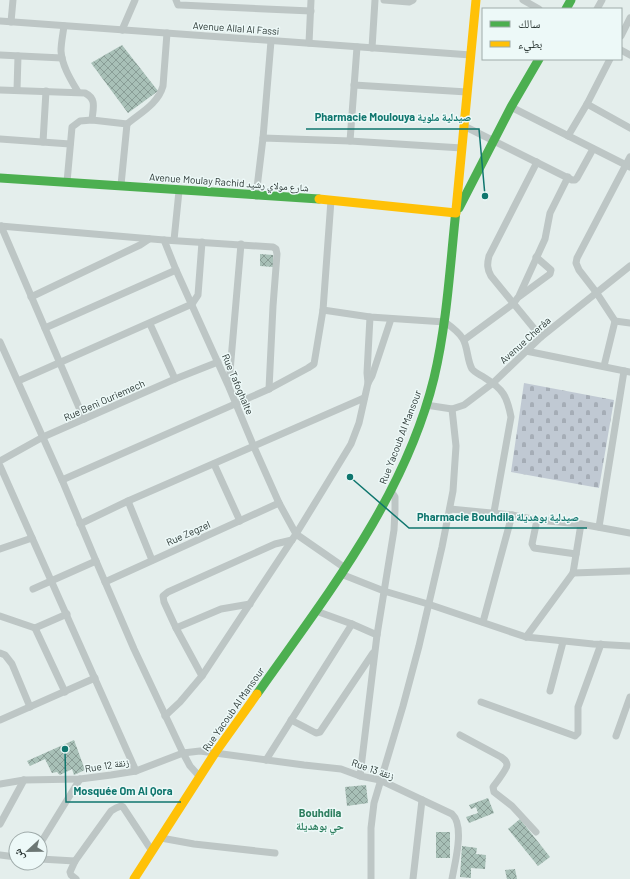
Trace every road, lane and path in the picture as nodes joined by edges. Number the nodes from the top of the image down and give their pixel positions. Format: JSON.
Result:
{"nodes":[{"id":1,"x":13,"y":0,"type":"edge"},
{"id":2,"x":135,"y":0,"type":"edge"},
{"id":3,"x":176,"y":0,"type":"edge"},
{"id":4,"x":312,"y":0,"type":"edge"},
{"id":5,"x":375,"y":0,"type":"edge"},
{"id":6,"x":384,"y":0,"type":"edge"},
{"id":7,"x":413,"y":0,"type":"edge"},
{"id":8,"x":476,"y":0,"type":"edge"},
{"id":9,"x":523,"y":0,"type":"edge"},
{"id":10,"x":224,"y":4,"type":"edge"},
{"id":11,"x":537,"y":8,"type":"edge"},
{"id":12,"x":311,"y":11,"type":"junction"},
{"id":13,"x":630,"y":18,"type":"edge"},
{"id":14,"x":0,"y":21,"type":"edge"},
{"id":15,"x":11,"y":22,"type":"junction"},
{"id":16,"x":64,"y":26,"type":"junction"},
{"id":17,"x":122,"y":30,"type":"junction"},
{"id":18,"x":167,"y":33,"type":"junction"},
{"id":19,"x":622,"y":34,"type":"edge"},
{"id":20,"x":271,"y":41,"type":"junction"},
{"id":21,"x":309,"y":43,"type":"junction"},
{"id":22,"x":357,"y":47,"type":"junction"},
{"id":23,"x":372,"y":48,"type":"junction"},
{"id":24,"x":0,"y":55,"type":"edge"},
{"id":25,"x":471,"y":55,"type":"junction"},
{"id":26,"x":18,"y":56,"type":"junction"},
{"id":27,"x":62,"y":58,"type":"junction"},
{"id":28,"x":537,"y":60,"type":"edge"},
{"id":29,"x":609,"y":60,"type":"edge"},
{"id":30,"x":354,"y":85,"type":"junction"},
{"id":31,"x":0,"y":90,"type":"edge"},
{"id":32,"x":17,"y":90,"type":"junction"},
{"id":33,"x":46,"y":91,"type":"junction"},
{"id":34,"x":78,"y":92,"type":"junction"},
{"id":35,"x":467,"y":92,"type":"junction"},
{"id":36,"x":587,"y":104,"type":"junction"},
{"id":37,"x":512,"y":107,"type":"junction"},
{"id":38,"x":92,"y":120,"type":"junction"},
{"id":39,"x":126,"y":124,"type":"junction"},
{"id":40,"x":464,"y":126,"type":"junction"},
{"id":41,"x":630,"y":128,"type":"edge"},
{"id":42,"x":568,"y":136,"type":"junction"},
{"id":43,"x":263,"y":138,"type":"junction"},
{"id":44,"x":0,"y":139,"type":"edge"},
{"id":45,"x":494,"y":140,"type":"junction"},
{"id":46,"x":350,"y":141,"type":"junction"},
{"id":47,"x":43,"y":142,"type":"junction"},
{"id":48,"x":70,"y":144,"type":"junction"},
{"id":49,"x":462,"y":148,"type":"junction"},
{"id":50,"x":593,"y":149,"type":"junction"},
{"id":51,"x":630,"y":157,"type":"edge"},
{"id":52,"x":537,"y":162,"type":"junction"},
{"id":53,"x":628,"y":167,"type":"edge"},
{"id":54,"x":568,"y":177,"type":"junction"},
{"id":55,"x":0,"y":178,"type":"edge"},
{"id":56,"x":67,"y":182,"type":"junction"},
{"id":57,"x":121,"y":185,"type":"junction"},
{"id":58,"x":179,"y":191,"type":"junction"},
{"id":59,"x":256,"y":196,"type":"junction"},
{"id":60,"x":331,"y":200,"type":"junction"},
{"id":61,"x":456,"y":213,"type":"junction"},
{"id":62,"x":1,"y":226,"type":"edge"},
{"id":63,"x":149,"y":239,"type":"junction"},
{"id":64,"x":164,"y":240,"type":"junction"},
{"id":65,"x":174,"y":240,"type":"junction"},
{"id":66,"x":202,"y":242,"type":"junction"},
{"id":67,"x":241,"y":244,"type":"junction"},
{"id":68,"x":536,"y":257,"type":"junction"},
{"id":69,"x":630,"y":266,"type":"edge"},
{"id":70,"x":176,"y":270,"type":"junction"},
{"id":71,"x":596,"y":292,"type":"junction"},
{"id":72,"x":519,"y":296,"type":"junction"},
{"id":73,"x":31,"y":297,"type":"junction"},
{"id":74,"x":192,"y":304,"type":"junction"},
{"id":75,"x":513,"y":304,"type":"junction"},
{"id":76,"x":323,"y":310,"type":"junction"},
{"id":77,"x":370,"y":317,"type":"junction"},
{"id":78,"x":391,"y":319,"type":"junction"},
{"id":79,"x":615,"y":321,"type":"junction"},
{"id":80,"x":446,"y":322,"type":"junction"},
{"id":81,"x":630,"y":323,"type":"edge"},
{"id":82,"x":150,"y":324,"type":"junction"},
{"id":83,"x":44,"y":328,"type":"junction"},
{"id":84,"x":541,"y":337,"type":"junction"},
{"id":85,"x":464,"y":340,"type":"junction"},
{"id":86,"x":0,"y":342,"type":"edge"},
{"id":87,"x":526,"y":351,"type":"junction"},
{"id":88,"x":218,"y":362,"type":"junction"},
{"id":89,"x":60,"y":364,"type":"junction"},
{"id":90,"x":604,"y":366,"type":"junction"},
{"id":91,"x":627,"y":371,"type":"edge"},
{"id":92,"x":174,"y":379,"type":"junction"},
{"id":93,"x":18,"y":381,"type":"junction"},
{"id":94,"x":368,"y":383,"type":"junction"},
{"id":95,"x":493,"y":383,"type":"junction"},
{"id":96,"x":228,"y":385,"type":"junction"},
{"id":97,"x":269,"y":389,"type":"junction"},
{"id":98,"x":364,"y":398,"type":"junction"},
{"id":99,"x":235,"y":403,"type":"junction"},
{"id":100,"x":426,"y":405,"type":"junction"},
{"id":101,"x":452,"y":409,"type":"junction"},
{"id":102,"x":84,"y":419,"type":"junction"},
{"id":103,"x":43,"y":437,"type":"junction"},
{"id":104,"x":254,"y":446,"type":"junction"},
{"id":105,"x":0,"y":462,"type":"edge"},
{"id":106,"x":214,"y":464,"type":"junction"},
{"id":107,"x":0,"y":466,"type":"edge"},
{"id":108,"x":62,"y":480,"type":"junction"},
{"id":109,"x":392,"y":491,"type":"junction"},
{"id":110,"x":128,"y":501,"type":"junction"},
{"id":111,"x":279,"y":503,"type":"junction"},
{"id":112,"x":450,"y":509,"type":"junction"},
{"id":113,"x":494,"y":512,"type":"junction"},
{"id":114,"x":512,"y":515,"type":"junction"},
{"id":115,"x":536,"y":520,"type":"junction"},
{"id":116,"x":240,"y":521,"type":"junction"},
{"id":117,"x":80,"y":524,"type":"junction"},
{"id":118,"x":581,"y":524,"type":"junction"},
{"id":119,"x":599,"y":527,"type":"junction"},
{"id":120,"x":630,"y":533,"type":"edge"},
{"id":121,"x":294,"y":537,"type":"junction"},
{"id":122,"x":32,"y":538,"type":"junction"},
{"id":123,"x":0,"y":549,"type":"edge"},
{"id":124,"x":576,"y":554,"type":"junction"},
{"id":125,"x":152,"y":560,"type":"junction"},
{"id":126,"x":96,"y":562,"type":"junction"},
{"id":127,"x":343,"y":571,"type":"junction"},
{"id":128,"x":630,"y":571,"type":"edge"},
{"id":129,"x":573,"y":573,"type":"junction"},
{"id":130,"x":51,"y":580,"type":"junction"},
{"id":131,"x":105,"y":582,"type":"junction"},
{"id":132,"x":33,"y":589,"type":"dead end"},
{"id":133,"x":384,"y":591,"type":"junction"},
{"id":134,"x":250,"y":604,"type":"junction"},
{"id":135,"x":428,"y":604,"type":"junction"},
{"id":136,"x":316,"y":611,"type":"junction"},
{"id":137,"x":67,"y":614,"type":"junction"},
{"id":138,"x":0,"y":616,"type":"edge"},
{"id":139,"x":483,"y":622,"type":"junction"},
{"id":140,"x":352,"y":624,"type":"junction"},
{"id":141,"x":35,"y":628,"type":"junction"},
{"id":142,"x":176,"y":628,"type":"junction"},
{"id":143,"x":377,"y":634,"type":"junction"},
{"id":144,"x":526,"y":637,"type":"junction"},
{"id":145,"x":563,"y":642,"type":"junction"},
{"id":146,"x":601,"y":644,"type":"junction"},
{"id":147,"x":630,"y":646,"type":"edge"},
{"id":148,"x":375,"y":650,"type":"junction"},
{"id":149,"x":0,"y":653,"type":"edge"},
{"id":150,"x":202,"y":676,"type":"junction"},
{"id":151,"x":95,"y":678,"type":"junction"},
{"id":152,"x":550,"y":691,"type":"dead end"},
{"id":153,"x":65,"y":692,"type":"junction"},
{"id":154,"x":630,"y":697,"type":"edge"},
{"id":155,"x":482,"y":702,"type":"dead end"},
{"id":156,"x":30,"y":707,"type":"junction"},
{"id":157,"x":165,"y":716,"type":"junction"},
{"id":158,"x":0,"y":720,"type":"edge"},
{"id":159,"x":291,"y":720,"type":"junction"},
{"id":160,"x":460,"y":735,"type":"dead end"},
{"id":161,"x":616,"y":736,"type":"dead end"},
{"id":162,"x":182,"y":753,"type":"junction"},
{"id":163,"x":215,"y":753,"type":"junction"},
{"id":164,"x":266,"y":760,"type":"junction"},
{"id":165,"x":136,"y":771,"type":"junction"},
{"id":166,"x":360,"y":776,"type":"junction"},
{"id":167,"x":200,"y":777,"type":"junction"},
{"id":168,"x":80,"y":779,"type":"junction"},
{"id":169,"x":24,"y":780,"type":"junction"},
{"id":170,"x":380,"y":780,"type":"junction"},
{"id":171,"x":0,"y":784,"type":"edge"},
{"id":172,"x":422,"y":800,"type":"junction"},
{"id":173,"x":0,"y":824,"type":"edge"},
{"id":174,"x":48,"y":831,"type":"edge"},
{"id":175,"x":536,"y":832,"type":"dead end"},
{"id":176,"x":161,"y":838,"type":"junction"},
{"id":177,"x":152,"y":851,"type":"junction"},
{"id":178,"x":275,"y":853,"type":"dead end"},
{"id":179,"x":48,"y":859,"type":"edge"},
{"id":180,"x":75,"y":861,"type":"junction"},
{"id":181,"x":76,"y":879,"type":"edge"},
{"id":182,"x":134,"y":879,"type":"edge"},
{"id":183,"x":371,"y":879,"type":"edge"},
{"id":184,"x":412,"y":879,"type":"edge"},
{"id":185,"x":452,"y":879,"type":"edge"}],
"edges":[{"from":1,"to":15,"type":"street"},
{"from":2,"to":17,"type":"street"},
{"from":3,"to":10,"type":"street"},
{"from":4,"to":12,"type":"street"},
{"from":5,"to":23,"type":"street"},
{"from":6,"to":7,"type":"street"},
{"from":8,"to":25,"type":"street","name":"Rue Yacoub Al Mansour"},
{"from":9,"to":11,"type":"street"},
{"from":10,"to":12,"type":"street"},
{"from":12,"to":21,"type":"street"},
{"from":13,"to":19,"type":"street"},
{"from":14,"to":15,"type":"street","name":"Avenue Allal Al Fassi"},
{"from":15,"to":16,"type":"street","name":"Avenue Allal Al Fassi"},
{"from":16,"to":17,"type":"street","name":"Avenue Allal Al Fassi"},
{"from":16,"to":27,"type":"street"},
{"from":17,"to":18,"type":"street","name":"Avenue Allal Al Fassi"},
{"from":18,"to":20,"type":"street","name":"Avenue Allal Al Fassi"},
{"from":18,"to":39,"type":"street"},
{"from":20,"to":21,"type":"street","name":"Avenue Allal Al Fassi"},
{"from":20,"to":43,"type":"street"},
{"from":21,"to":22,"type":"street","name":"Avenue Allal Al Fassi"},
{"from":22,"to":23,"type":"street","name":"Avenue Allal Al Fassi"},
{"from":22,"to":30,"type":"street"},
{"from":23,"to":25,"type":"street","name":"Avenue Allal Al Fassi"},
{"from":24,"to":26,"type":"street"},
{"from":25,"to":35,"type":"street","name":"Rue Yacoub Al Mansour"},
{"from":26,"to":27,"type":"street"},
{"from":26,"to":32,"type":"street"},
{"from":27,"to":34,"type":"street"},
{"from":28,"to":37,"type":"street"},
{"from":29,"to":36,"type":"street"},
{"from":30,"to":35,"type":"street"},
{"from":30,"to":46,"type":"street"},
{"from":31,"to":32,"type":"street"},
{"from":32,"to":33,"type":"street"},
{"from":33,"to":34,"type":"street"},
{"from":33,"to":47,"type":"street"},
{"from":34,"to":38,"type":"street"},
{"from":35,"to":40,"type":"street","name":"Rue Yacoub Al Mansour"},
{"from":36,"to":41,"type":"street"},
{"from":36,"to":42,"type":"street"},
{"from":37,"to":42,"type":"street"},
{"from":37,"to":45,"type":"street"},
{"from":38,"to":39,"type":"street"},
{"from":38,"to":48,"type":"street"},
{"from":39,"to":57,"type":"street"},
{"from":40,"to":45,"type":"street"},
{"from":40,"to":49,"type":"street","name":"Rue Yacoub Al Mansour"},
{"from":42,"to":50,"type":"street"},
{"from":43,"to":46,"type":"street"},
{"from":43,"to":59,"type":"street"},
{"from":44,"to":47,"type":"street"},
{"from":45,"to":52,"type":"street"},
{"from":45,"to":61,"type":"street"},
{"from":46,"to":49,"type":"street"},
{"from":47,"to":48,"type":"street"},
{"from":48,"to":56,"type":"street"},
{"from":49,"to":61,"type":"street","name":"Rue Yacoub Al Mansour"},
{"from":50,"to":53,"type":"street"},
{"from":50,"to":54,"type":"street"},
{"from":51,"to":53,"type":"street"},
{"from":52,"to":54,"type":"street"},
{"from":52,"to":75,"type":"street"},
{"from":53,"to":71,"type":"street"},
{"from":54,"to":68,"type":"street"},
{"from":55,"to":56,"type":"street","name":"Avenue Moulay Rachid شارع مولاي رشيد"},
{"from":56,"to":57,"type":"street","name":"Avenue Moulay Rachid شارع مولاي رشيد"},
{"from":57,"to":58,"type":"street","name":"Avenue Moulay Rachid شارع مولاي رشيد"},
{"from":58,"to":59,"type":"street","name":"Avenue Moulay Rachid شارع مولاي رشيد"},
{"from":58,"to":65,"type":"street"},
{"from":59,"to":60,"type":"street","name":"Avenue Moulay Rachid شارع مولاي رشيد"},
{"from":60,"to":61,"type":"street","name":"Avenue Moulay Rachid شارع مولاي رشيد"},
{"from":60,"to":76,"type":"street"},
{"from":61,"to":80,"type":"street","name":"Rue Yacoub Al Mansour"},
{"from":62,"to":63,"type":"street"},
{"from":62,"to":73,"type":"street"},
{"from":63,"to":64,"type":"street"},
{"from":63,"to":73,"type":"street"},
{"from":64,"to":65,"type":"street"},
{"from":64,"to":70,"type":"street","name":"Rue Tafoghalte"},
{"from":65,"to":66,"type":"street"},
{"from":66,"to":67,"type":"street"},
{"from":66,"to":74,"type":"street"},
{"from":67,"to":96,"type":"street"},
{"from":67,"to":97,"type":"street"},
{"from":68,"to":72,"type":"street"},
{"from":68,"to":72,"type":"street"},
{"from":69,"to":71,"type":"street","name":"Avenue Cherâa"},
{"from":70,"to":74,"type":"street","name":"Rue Tafoghalte"},
{"from":70,"to":83,"type":"street"},
{"from":71,"to":79,"type":"street"},
{"from":71,"to":84,"type":"street","name":"Avenue Cherâa"},
{"from":72,"to":75,"type":"street"},
{"from":73,"to":83,"type":"street"},
{"from":74,"to":82,"type":"street"},
{"from":74,"to":88,"type":"street","name":"Rue Tafoghalte"},
{"from":75,"to":84,"type":"street"},
{"from":75,"to":85,"type":"street"},
{"from":76,"to":77,"type":"street"},
{"from":76,"to":97,"type":"street"},
{"from":77,"to":78,"type":"street"},
{"from":77,"to":94,"type":"street"},
{"from":78,"to":80,"type":"street"},
{"from":78,"to":94,"type":"street"},
{"from":79,"to":81,"type":"street"},
{"from":79,"to":90,"type":"street"},
{"from":80,"to":85,"type":"street"},
{"from":80,"to":100,"type":"street","name":"Rue Yacoub Al Mansour"},
{"from":82,"to":89,"type":"street"},
{"from":82,"to":92,"type":"street"},
{"from":83,"to":89,"type":"street"},
{"from":84,"to":87,"type":"street","name":"Avenue Cherâa"},
{"from":85,"to":95,"type":"street"},
{"from":86,"to":93,"type":"street"},
{"from":87,"to":90,"type":"street"},
{"from":87,"to":95,"type":"street","name":"Avenue Cherâa"},
{"from":88,"to":92,"type":"street","name":"Rue Beni Ouriemech"},
{"from":88,"to":96,"type":"street","name":"Rue Tafoghalte"},
{"from":89,"to":93,"type":"street"},
{"from":89,"to":102,"type":"street"},
{"from":90,"to":91,"type":"street"},
{"from":91,"to":119,"type":"street"},
{"from":92,"to":102,"type":"street","name":"Rue Beni Ouriemech"},
{"from":93,"to":103,"type":"street"},
{"from":94,"to":98,"type":"street"},
{"from":95,"to":101,"type":"street","name":"Avenue Cherâa"},
{"from":95,"to":113,"type":"street"},
{"from":96,"to":99,"type":"street","name":"Rue Tafoghalte"},
{"from":97,"to":99,"type":"street"},
{"from":98,"to":104,"type":"street"},
{"from":98,"to":121,"type":"street"},
{"from":99,"to":104,"type":"street","name":"Rue Tafoghalte"},
{"from":99,"to":108,"type":"street"},
{"from":100,"to":101,"type":"street"},
{"from":100,"to":109,"type":"street","name":"Rue Yacoub Al Mansour"},
{"from":101,"to":112,"type":"street"},
{"from":102,"to":103,"type":"street","name":"Rue Beni Ouriemech"},
{"from":103,"to":105,"type":"street","name":"Rue Beni Ouriemech"},
{"from":103,"to":108,"type":"street"},
{"from":104,"to":106,"type":"street"},
{"from":104,"to":111,"type":"street","name":"Rue Tafoghalte"},
{"from":106,"to":110,"type":"street"},
{"from":106,"to":116,"type":"street"},
{"from":107,"to":122,"type":"street"},
{"from":108,"to":117,"type":"street"},
{"from":109,"to":127,"type":"street","name":"Rue Yacoub Al Mansour"},
{"from":109,"to":133,"type":"street"},
{"from":110,"to":117,"type":"street"},
{"from":110,"to":125,"type":"street"},
{"from":111,"to":116,"type":"street","name":"Rue Zegzel"},
{"from":111,"to":121,"type":"street","name":"Rue Tafoghalte"},
{"from":112,"to":113,"type":"street"},
{"from":112,"to":135,"type":"street"},
{"from":113,"to":114,"type":"street"},
{"from":114,"to":115,"type":"street"},
{"from":114,"to":139,"type":"street"},
{"from":115,"to":118,"type":"street"},
{"from":115,"to":124,"type":"street"},
{"from":116,"to":125,"type":"street","name":"Rue Zegzel"},
{"from":117,"to":126,"type":"street"},
{"from":118,"to":119,"type":"street"},
{"from":118,"to":124,"type":"street"},
{"from":119,"to":120,"type":"street"},
{"from":121,"to":127,"type":"street"},
{"from":121,"to":134,"type":"street"},
{"from":121,"to":142,"type":"street"},
{"from":122,"to":123,"type":"street"},
{"from":122,"to":130,"type":"street"},
{"from":124,"to":129,"type":"street"},
{"from":125,"to":131,"type":"street","name":"Rue Zegzel"},
{"from":126,"to":130,"type":"street"},
{"from":126,"to":131,"type":"street"},
{"from":127,"to":133,"type":"street"},
{"from":127,"to":136,"type":"street","name":"Rue Yacoub Al Mansour"},
{"from":128,"to":129,"type":"street"},
{"from":129,"to":144,"type":"street"},
{"from":130,"to":132,"type":"street"},
{"from":130,"to":137,"type":"street"},
{"from":131,"to":157,"type":"street"},
{"from":133,"to":135,"type":"street"},
{"from":133,"to":143,"type":"street"},
{"from":134,"to":142,"type":"street"},
{"from":134,"to":150,"type":"street"},
{"from":135,"to":139,"type":"street"},
{"from":135,"to":170,"type":"street"},
{"from":136,"to":140,"type":"street"},
{"from":136,"to":163,"type":"street","name":"Rue Yacoub Al Mansour"},
{"from":137,"to":141,"type":"street"},
{"from":137,"to":151,"type":"street"},
{"from":138,"to":141,"type":"street"},
{"from":139,"to":144,"type":"street"},
{"from":140,"to":143,"type":"street"},
{"from":140,"to":159,"type":"street"},
{"from":141,"to":153,"type":"street"},
{"from":142,"to":150,"type":"street"},
{"from":143,"to":148,"type":"street"},
{"from":144,"to":145,"type":"street"},
{"from":145,"to":146,"type":"street"},
{"from":145,"to":152,"type":"street"},
{"from":146,"to":147,"type":"street"},
{"from":146,"to":155,"type":"street"},
{"from":148,"to":159,"type":"street"},
{"from":148,"to":166,"type":"street"},
{"from":149,"to":156,"type":"street"},
{"from":150,"to":157,"type":"street"},
{"from":151,"to":153,"type":"street"},
{"from":151,"to":165,"type":"street"},
{"from":153,"to":156,"type":"street"},
{"from":154,"to":161,"type":"street"},
{"from":156,"to":158,"type":"street"},
{"from":157,"to":162,"type":"street"},
{"from":159,"to":164,"type":"street"},
{"from":160,"to":175,"type":"street"},
{"from":162,"to":163,"type":"street","name":"Rue 12 زنقة"},
{"from":162,"to":165,"type":"street","name":"Rue 12 زنقة"},
{"from":162,"to":167,"type":"street"},
{"from":163,"to":164,"type":"street","name":"Rue 13 زنقة"},
{"from":163,"to":167,"type":"street","name":"Rue Yacoub Al Mansour"},
{"from":164,"to":166,"type":"street","name":"Rue 13 زنقة"},
{"from":165,"to":168,"type":"street","name":"Rue 12 زنقة"},
{"from":166,"to":170,"type":"street","name":"Rue 13 زنقة"},
{"from":167,"to":176,"type":"street","name":"Rue Yacoub Al Mansour"},
{"from":168,"to":169,"type":"street","name":"Rue 12 زنقة"},
{"from":168,"to":174,"type":"street"},
{"from":169,"to":171,"type":"street","name":"Rue 12 زنقة"},
{"from":169,"to":173,"type":"street"},
{"from":170,"to":172,"type":"street","name":"Rue 13 زنقة"},
{"from":170,"to":183,"type":"street"},
{"from":172,"to":184,"type":"street"},
{"from":172,"to":185,"type":"street","name":"Rue 13 زنقة"},
{"from":176,"to":177,"type":"street","name":"Rue Yacoub Al Mansour"},
{"from":176,"to":178,"type":"street"},
{"from":177,"to":180,"type":"street"},
{"from":177,"to":182,"type":"street","name":"Rue Yacoub Al Mansour"},
{"from":179,"to":180,"type":"street"},
{"from":180,"to":181,"type":"street"}]}
